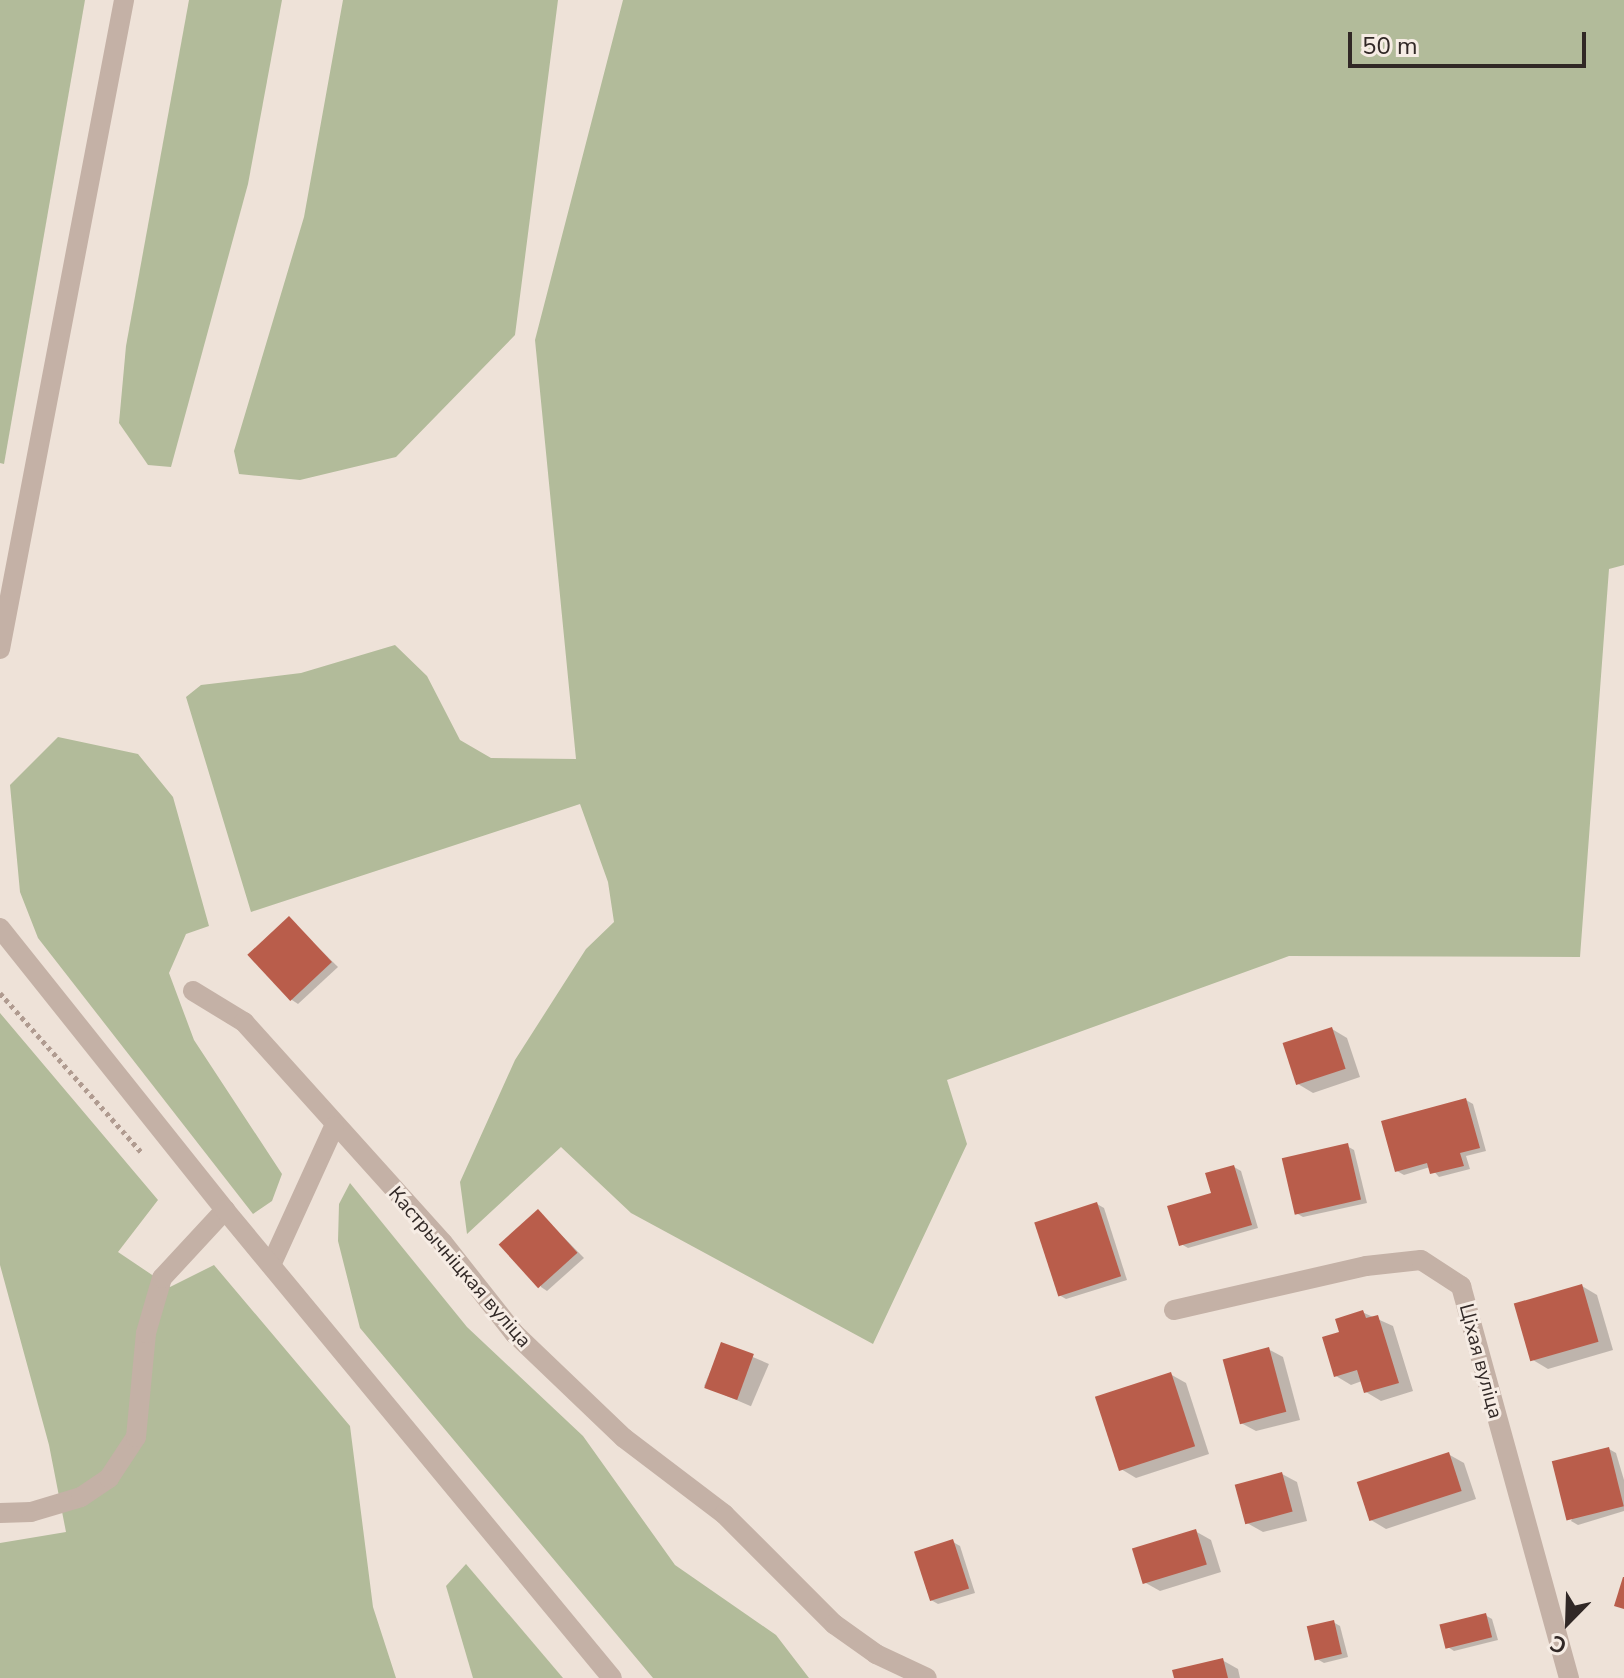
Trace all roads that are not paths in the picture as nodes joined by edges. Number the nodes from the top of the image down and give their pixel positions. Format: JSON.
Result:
{"nodes":[{"id":1,"x":124,"y":0,"type":"edge"},
{"id":2,"x":0,"y":649,"type":"edge"},
{"id":3,"x":0,"y":928,"type":"edge"},
{"id":4,"x":193,"y":991,"type":"dead end"},
{"id":5,"x":334,"y":1127,"type":"junction"},
{"id":6,"x":225,"y":1210,"type":"junction"},
{"id":7,"x":271,"y":1265,"type":"junction"},
{"id":8,"x":1174,"y":1310,"type":"dead end"},
{"id":9,"x":0,"y":1513,"type":"edge"},
{"id":10,"x":612,"y":1678,"type":"edge"},
{"id":11,"x":927,"y":1678,"type":"edge"},
{"id":12,"x":1569,"y":1678,"type":"edge"}],
"edges":[{"from":1,"to":2,"type":"street"},
{"from":3,"to":6,"type":"street"},
{"from":4,"to":5,"type":"street","name":"Кастрычніцкая вуліца"},
{"from":5,"to":7,"type":"street"},
{"from":5,"to":11,"type":"street","name":"Кастрычніцкая вуліца"},
{"from":6,"to":7,"type":"street"},
{"from":6,"to":9,"type":"street"},
{"from":7,"to":10,"type":"street"},
{"from":8,"to":12,"type":"street","name":"Ціхая вуліца"}]}
